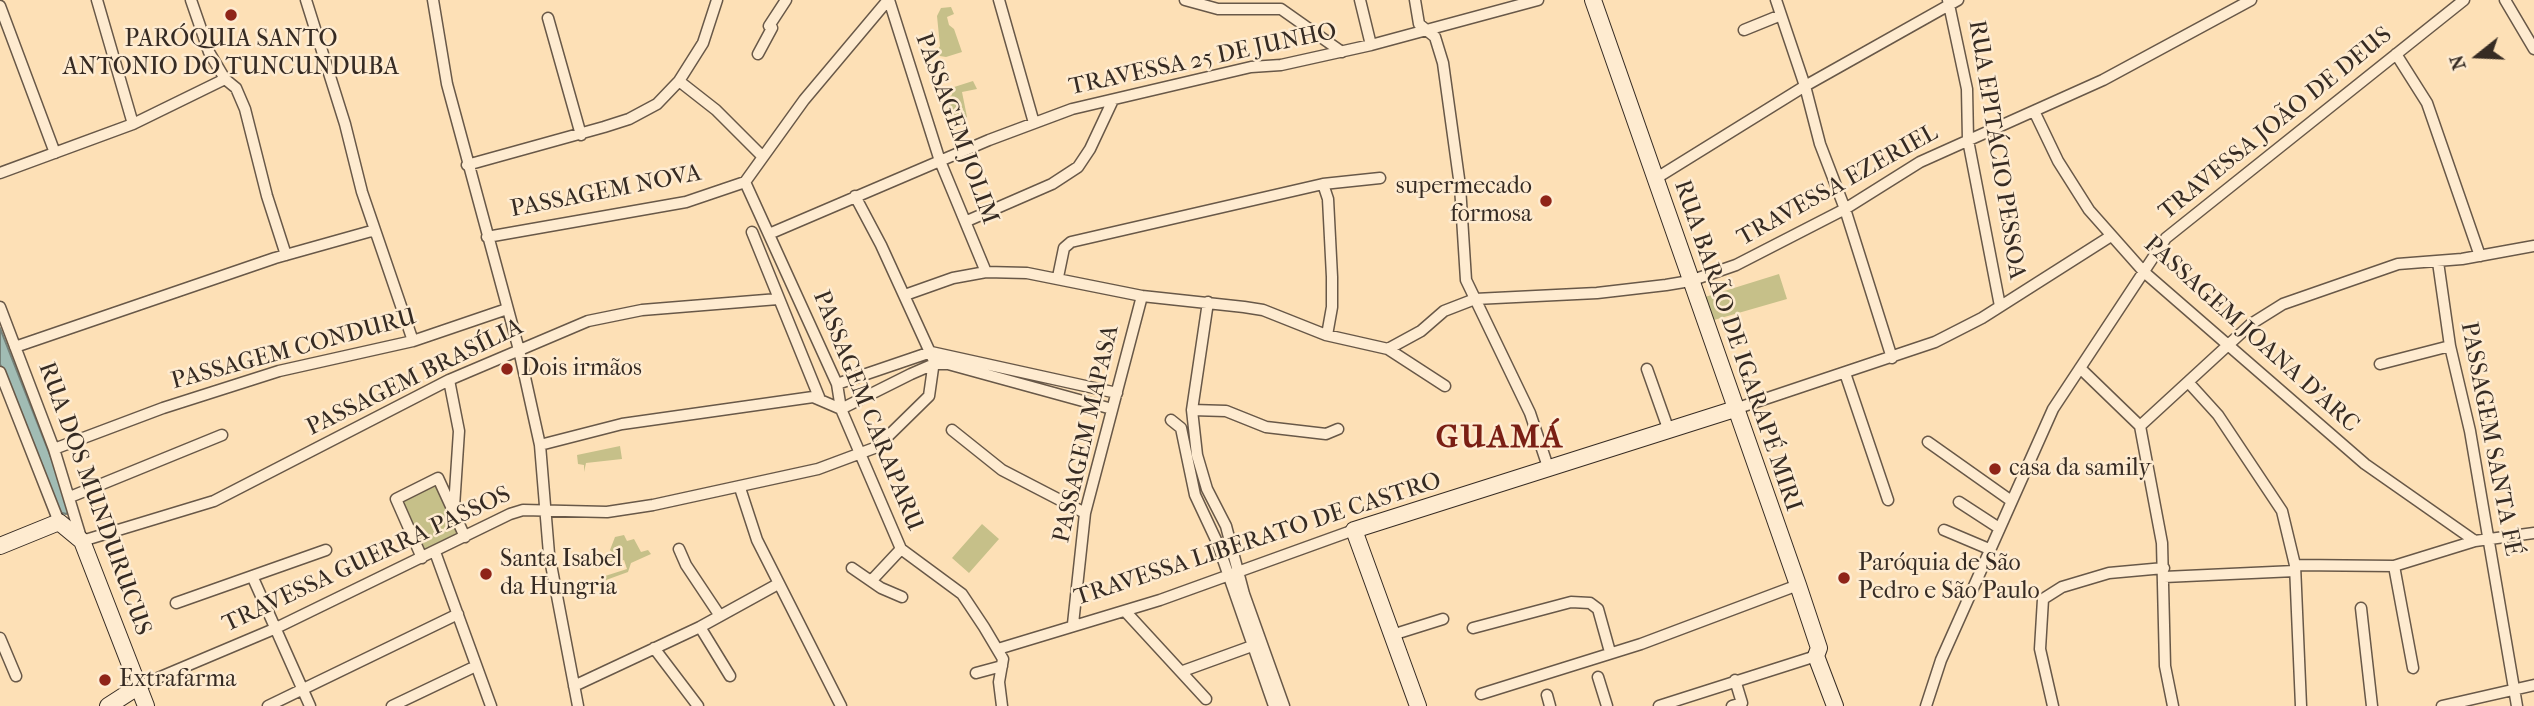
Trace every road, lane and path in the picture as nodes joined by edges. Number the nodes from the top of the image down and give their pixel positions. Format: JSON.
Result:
{"nodes":[{"id":1,"x":97,"y":0,"type":"edge"},
{"id":2,"x":191,"y":0,"type":"edge"},
{"id":3,"x":306,"y":0,"type":"edge"},
{"id":4,"x":433,"y":0,"type":"edge"},
{"id":5,"x":718,"y":0,"type":"edge"},
{"id":6,"x":786,"y":0,"type":"edge"},
{"id":7,"x":889,"y":0,"type":"edge"},
{"id":8,"x":999,"y":0,"type":"edge"},
{"id":9,"x":1185,"y":0,"type":"edge"},
{"id":10,"x":1360,"y":0,"type":"edge"},
{"id":11,"x":1415,"y":0,"type":"edge"},
{"id":12,"x":1538,"y":0,"type":"edge"},
{"id":13,"x":1593,"y":0,"type":"edge"},
{"id":14,"x":1776,"y":0,"type":"edge"},
{"id":15,"x":2251,"y":0,"type":"edge"},
{"id":16,"x":2463,"y":0,"type":"edge"},
{"id":17,"x":2505,"y":0,"type":"edge"},
{"id":18,"x":1952,"y":2,"type":"edge"},
{"id":19,"x":0,"y":6,"type":"edge"},
{"id":20,"x":1781,"y":15,"type":"junction"},
{"id":21,"x":548,"y":18,"type":"dead end"},
{"id":22,"x":1744,"y":30,"type":"dead end"},
{"id":23,"x":1428,"y":32,"type":"junction"},
{"id":24,"x":1371,"y":46,"type":"junction"},
{"id":25,"x":2534,"y":49,"type":"edge"},
{"id":26,"x":1342,"y":52,"type":"junction"},
{"id":27,"x":758,"y":54,"type":"dead end"},
{"id":28,"x":2396,"y":54,"type":"junction"},
{"id":29,"x":225,"y":79,"type":"junction"},
{"id":30,"x":679,"y":80,"type":"junction"},
{"id":31,"x":1805,"y":86,"type":"junction"},
{"id":32,"x":1113,"y":100,"type":"junction"},
{"id":33,"x":2034,"y":111,"type":"junction"},
{"id":34,"x":1034,"y":123,"type":"junction"},
{"id":35,"x":133,"y":124,"type":"junction"},
{"id":36,"x":581,"y":135,"type":"junction"},
{"id":37,"x":1968,"y":140,"type":"junction"},
{"id":38,"x":55,"y":153,"type":"junction"},
{"id":39,"x":762,"y":157,"type":"junction"},
{"id":40,"x":940,"y":161,"type":"junction"},
{"id":41,"x":467,"y":165,"type":"junction"},
{"id":42,"x":0,"y":173,"type":"edge"},
{"id":43,"x":1380,"y":178,"type":"dead end"},
{"id":44,"x":1655,"y":179,"type":"junction"},
{"id":45,"x":746,"y":182,"type":"junction"},
{"id":46,"x":1323,"y":184,"type":"junction"},
{"id":47,"x":855,"y":195,"type":"junction"},
{"id":48,"x":1845,"y":209,"type":"junction"},
{"id":49,"x":967,"y":221,"type":"junction"},
{"id":50,"x":375,"y":230,"type":"junction"},
{"id":51,"x":752,"y":232,"type":"dead end"},
{"id":52,"x":769,"y":234,"type":"junction"},
{"id":53,"x":2111,"y":236,"type":"junction"},
{"id":54,"x":487,"y":237,"type":"junction"},
{"id":55,"x":2534,"y":246,"type":"edge"},
{"id":56,"x":286,"y":255,"type":"junction"},
{"id":57,"x":2480,"y":256,"type":"junction"},
{"id":58,"x":2438,"y":262,"type":"junction"},
{"id":59,"x":986,"y":272,"type":"junction"},
{"id":60,"x":2144,"y":272,"type":"junction"},
{"id":61,"x":1058,"y":278,"type":"junction"},
{"id":62,"x":1689,"y":281,"type":"junction"},
{"id":63,"x":905,"y":295,"type":"junction"},
{"id":64,"x":1142,"y":296,"type":"junction"},
{"id":65,"x":778,"y":299,"type":"junction"},
{"id":66,"x":1475,"y":299,"type":"junction"},
{"id":67,"x":1208,"y":302,"type":"junction"},
{"id":68,"x":2000,"y":306,"type":"junction"},
{"id":69,"x":0,"y":307,"type":"edge"},
{"id":70,"x":507,"y":309,"type":"junction"},
{"id":71,"x":1327,"y":335,"type":"junction"},
{"id":72,"x":414,"y":341,"type":"junction"},
{"id":73,"x":2229,"y":343,"type":"junction"},
{"id":74,"x":2450,"y":346,"type":"junction"},
{"id":75,"x":15,"y":347,"type":"junction"},
{"id":76,"x":1388,"y":349,"type":"junction"},
{"id":77,"x":519,"y":350,"type":"junction"},
{"id":78,"x":933,"y":358,"type":"junction"},
{"id":79,"x":1892,"y":358,"type":"junction"},
{"id":80,"x":2380,"y":364,"type":"dead end"},
{"id":81,"x":2080,"y":368,"type":"junction"},
{"id":82,"x":1647,"y":369,"type":"dead end"},
{"id":83,"x":0,"y":372,"type":"edge"},
{"id":84,"x":1845,"y":373,"type":"junction"},
{"id":85,"x":449,"y":380,"type":"junction"},
{"id":86,"x":2189,"y":383,"type":"junction"},
{"id":87,"x":837,"y":384,"type":"junction"},
{"id":88,"x":1446,"y":386,"type":"dead end"},
{"id":89,"x":819,"y":397,"type":"junction"},
{"id":90,"x":1115,"y":401,"type":"junction"},
{"id":91,"x":841,"y":409,"type":"junction"},
{"id":92,"x":1735,"y":409,"type":"junction"},
{"id":93,"x":1192,"y":410,"type":"junction"},
{"id":94,"x":1171,"y":420,"type":"dead end"},
{"id":95,"x":2140,"y":426,"type":"junction"},
{"id":96,"x":1338,"y":429,"type":"dead end"},
{"id":97,"x":952,"y":430,"type":"dead end"},
{"id":98,"x":1669,"y":431,"type":"junction"},
{"id":99,"x":222,"y":435,"type":"dead end"},
{"id":100,"x":1928,"y":442,"type":"dead end"},
{"id":101,"x":540,"y":446,"type":"junction"},
{"id":102,"x":54,"y":449,"type":"junction"},
{"id":103,"x":861,"y":455,"type":"junction"},
{"id":104,"x":1549,"y":470,"type":"junction"},
{"id":105,"x":740,"y":488,"type":"junction"},
{"id":106,"x":70,"y":497,"type":"junction"},
{"id":107,"x":1888,"y":500,"type":"dead end"},
{"id":108,"x":2010,"y":500,"type":"junction"},
{"id":109,"x":1959,"y":502,"type":"dead end"},
{"id":110,"x":454,"y":510,"type":"junction"},
{"id":111,"x":546,"y":510,"type":"junction"},
{"id":112,"x":1085,"y":513,"type":"junction"},
{"id":113,"x":60,"y":522,"type":"junction"},
{"id":114,"x":1999,"y":527,"type":"junction"},
{"id":115,"x":1354,"y":530,"type":"junction"},
{"id":116,"x":1944,"y":530,"type":"dead end"},
{"id":117,"x":2534,"y":533,"type":"edge"},
{"id":118,"x":465,"y":537,"type":"junction"},
{"id":119,"x":2488,"y":539,"type":"junction"},
{"id":120,"x":82,"y":541,"type":"junction"},
{"id":121,"x":2475,"y":541,"type":"junction"},
{"id":122,"x":0,"y":546,"type":"edge"},
{"id":123,"x":679,"y":549,"type":"dead end"},
{"id":124,"x":901,"y":549,"type":"junction"},
{"id":125,"x":1989,"y":549,"type":"junction"},
{"id":126,"x":326,"y":550,"type":"dead end"},
{"id":127,"x":435,"y":552,"type":"junction"},
{"id":128,"x":422,"y":558,"type":"junction"},
{"id":129,"x":2394,"y":566,"type":"junction"},
{"id":130,"x":852,"y":568,"type":"dead end"},
{"id":131,"x":2295,"y":568,"type":"junction"},
{"id":132,"x":1239,"y":572,"type":"junction"},
{"id":133,"x":2164,"y":573,"type":"junction"},
{"id":134,"x":1227,"y":577,"type":"junction"},
{"id":135,"x":253,"y":578,"type":"junction"},
{"id":136,"x":872,"y":580,"type":"junction"},
{"id":137,"x":778,"y":584,"type":"junction"},
{"id":138,"x":1798,"y":585,"type":"junction"},
{"id":139,"x":902,"y":597,"type":"dead end"},
{"id":140,"x":176,"y":603,"type":"dead end"},
{"id":141,"x":2361,"y":608,"type":"dead end"},
{"id":142,"x":1125,"y":611,"type":"junction"},
{"id":143,"x":458,"y":614,"type":"junction"},
{"id":144,"x":720,"y":616,"type":"junction"},
{"id":145,"x":1443,"y":619,"type":"dead end"},
{"id":146,"x":1073,"y":624,"type":"junction"},
{"id":147,"x":700,"y":627,"type":"junction"},
{"id":148,"x":1473,"y":628,"type":"dead end"},
{"id":149,"x":274,"y":629,"type":"junction"},
{"id":150,"x":1392,"y":635,"type":"junction"},
{"id":151,"x":0,"y":638,"type":"edge"},
{"id":152,"x":1252,"y":646,"type":"junction"},
{"id":153,"x":654,"y":648,"type":"junction"},
{"id":154,"x":998,"y":649,"type":"junction"},
{"id":155,"x":1610,"y":652,"type":"junction"},
{"id":156,"x":1816,"y":656,"type":"junction"},
{"id":157,"x":476,"y":666,"type":"junction"},
{"id":158,"x":1002,"y":666,"type":"junction"},
{"id":159,"x":2413,"y":667,"type":"dead end"},
{"id":160,"x":1183,"y":671,"type":"junction"},
{"id":161,"x":976,"y":673,"type":"dead end"},
{"id":162,"x":16,"y":676,"type":"dead end"},
{"id":163,"x":730,"y":676,"type":"dead end"},
{"id":164,"x":1598,"y":677,"type":"dead end"},
{"id":165,"x":1735,"y":680,"type":"junction"},
{"id":166,"x":2534,"y":685,"type":"edge"},
{"id":167,"x":574,"y":686,"type":"junction"},
{"id":168,"x":139,"y":687,"type":"junction"},
{"id":169,"x":302,"y":690,"type":"junction"},
{"id":170,"x":2514,"y":691,"type":"junction"},
{"id":171,"x":1481,"y":694,"type":"dead end"},
{"id":172,"x":1206,"y":699,"type":"dead end"},
{"id":173,"x":108,"y":706,"type":"edge"},
{"id":174,"x":146,"y":706,"type":"edge"},
{"id":175,"x":268,"y":706,"type":"edge"},
{"id":176,"x":310,"y":706,"type":"edge"},
{"id":177,"x":392,"y":706,"type":"edge"},
{"id":178,"x":491,"y":706,"type":"edge"},
{"id":179,"x":578,"y":706,"type":"edge"},
{"id":180,"x":698,"y":706,"type":"edge"},
{"id":181,"x":841,"y":706,"type":"edge"},
{"id":182,"x":1002,"y":706,"type":"edge"},
{"id":183,"x":1273,"y":706,"type":"edge"},
{"id":184,"x":1284,"y":706,"type":"edge"},
{"id":185,"x":1418,"y":706,"type":"edge"},
{"id":186,"x":1607,"y":706,"type":"edge"},
{"id":187,"x":1659,"y":706,"type":"edge"},
{"id":188,"x":1732,"y":706,"type":"edge"},
{"id":189,"x":1835,"y":706,"type":"edge"},
{"id":190,"x":1926,"y":706,"type":"edge"},
{"id":191,"x":2053,"y":706,"type":"edge"},
{"id":192,"x":2174,"y":706,"type":"edge"},
{"id":193,"x":2301,"y":706,"type":"edge"},
{"id":194,"x":2372,"y":706,"type":"edge"},
{"id":195,"x":2442,"y":706,"type":"edge"},
{"id":196,"x":2516,"y":706,"type":"edge"}],
"edges":[{"from":1,"to":35,"type":"street"},
{"from":2,"to":29,"type":"street"},
{"from":3,"to":50,"type":"street"},
{"from":4,"to":41,"type":"street"},
{"from":5,"to":30,"type":"street"},
{"from":6,"to":27,"type":"street"},
{"from":7,"to":39,"type":"street"},
{"from":7,"to":40,"type":"street","name":"PASSAGEM JOLIM"},
{"from":8,"to":34,"type":"street"},
{"from":9,"to":26,"type":"street"},
{"from":10,"to":24,"type":"street"},
{"from":11,"to":23,"type":"street"},
{"from":12,"to":23,"type":"street","name":"TRAVESSA 25 DE JUNHO"},
{"from":13,"to":44,"type":"street","name":"RUA BARÃO DE IGARAPÉ MIRI"},
{"from":14,"to":20,"type":"street"},
{"from":15,"to":33,"type":"street","name":"TRAVESSA EZERIEL"},
{"from":16,"to":28,"type":"street","name":"TRAVESSA JOÃO DE DEUS"},
{"from":17,"to":25,"type":"street"},
{"from":18,"to":31,"type":"street"},
{"from":18,"to":37,"type":"street","name":"RUA EPITÁCIO PESSOA"},
{"from":19,"to":38,"type":"street"},
{"from":20,"to":22,"type":"street"},
{"from":20,"to":31,"type":"street"},
{"from":21,"to":36,"type":"street"},
{"from":23,"to":24,"type":"street","name":"TRAVESSA 25 DE JUNHO"},
{"from":23,"to":66,"type":"street"},
{"from":24,"to":26,"type":"street","name":"TRAVESSA 25 DE JUNHO"},
{"from":26,"to":32,"type":"street","name":"TRAVESSA 25 DE JUNHO"},
{"from":28,"to":57,"type":"street"},
{"from":28,"to":60,"type":"street","name":"TRAVESSA JOÃO DE DEUS"},
{"from":29,"to":35,"type":"street"},
{"from":29,"to":56,"type":"street"},
{"from":30,"to":36,"type":"street"},
{"from":30,"to":39,"type":"street"},
{"from":31,"to":44,"type":"street"},
{"from":31,"to":48,"type":"street"},
{"from":32,"to":34,"type":"street","name":"TRAVESSA 25 DE JUNHO"},
{"from":32,"to":49,"type":"street"},
{"from":33,"to":37,"type":"street","name":"TRAVESSA EZERIEL"},
{"from":33,"to":53,"type":"street","name":"PASSAGEM JOANA D’ARC"},
{"from":34,"to":40,"type":"street","name":"TRAVESSA 25 DE JUNHO"},
{"from":35,"to":38,"type":"street"},
{"from":36,"to":41,"type":"street"},
{"from":37,"to":48,"type":"street","name":"TRAVESSA EZERIEL"},
{"from":37,"to":68,"type":"street","name":"RUA EPITÁCIO PESSOA"},
{"from":38,"to":42,"type":"street"},
{"from":39,"to":45,"type":"street"},
{"from":40,"to":47,"type":"street","name":"TRAVESSA 25 DE JUNHO"},
{"from":40,"to":49,"type":"street","name":"PASSAGEM JOLIM"},
{"from":41,"to":54,"type":"street"},
{"from":43,"to":46,"type":"street"},
{"from":44,"to":62,"type":"street","name":"RUA BARÃO DE IGARAPÉ MIRI"},
{"from":45,"to":52,"type":"street","name":"PASSAGEM CARAPARU"},
{"from":45,"to":54,"type":"street","name":"PASSAGEM NOVA"},
{"from":46,"to":61,"type":"street"},
{"from":46,"to":71,"type":"street"},
{"from":47,"to":52,"type":"street","name":"TRAVESSA 25 DE JUNHO"},
{"from":47,"to":63,"type":"street"},
{"from":48,"to":62,"type":"street","name":"TRAVESSA EZERIEL"},
{"from":48,"to":79,"type":"street"},
{"from":49,"to":59,"type":"street","name":"PASSAGEM JOLIM"},
{"from":50,"to":56,"type":"street"},
{"from":50,"to":72,"type":"street"},
{"from":51,"to":65,"type":"street","name":"PASSAGEM CARAPARU"},
{"from":52,"to":87,"type":"street","name":"PASSAGEM CARAPARU"},
{"from":53,"to":60,"type":"street","name":"PASSAGEM JOANA D’ARC"},
{"from":53,"to":68,"type":"street","name":"TRAVESSA LIBERATO DE CASTRO"},
{"from":54,"to":70,"type":"street"},
{"from":55,"to":57,"type":"street"},
{"from":56,"to":75,"type":"street"},
{"from":57,"to":58,"type":"street"},
{"from":58,"to":73,"type":"street"},
{"from":58,"to":74,"type":"street","name":"PASSAGEM SANTA FÉ"},
{"from":59,"to":61,"type":"street"},
{"from":59,"to":63,"type":"street"},
{"from":60,"to":73,"type":"street","name":"PASSAGEM JOANA D’ARC"},
{"from":60,"to":81,"type":"street","name":"TRAVESSA JOÃO DE DEUS"},
{"from":61,"to":64,"type":"street"},
{"from":62,"to":66,"type":"street","name":"TRAVESSA EZERIEL"},
{"from":62,"to":92,"type":"street","name":"RUA BARÃO DE IGARAPÉ MIRI"},
{"from":63,"to":78,"type":"street"},
{"from":64,"to":67,"type":"street"},
{"from":64,"to":90,"type":"street","name":"PASSAGEM MAPASA"},
{"from":65,"to":77,"type":"street","name":"PASSAGEM BRASÍLIA"},
{"from":65,"to":89,"type":"street","name":"PASSAGEM CARAPARU"},
{"from":66,"to":76,"type":"street","name":"TRAVESSA EZERIEL"},
{"from":66,"to":104,"type":"street"},
{"from":67,"to":71,"type":"street"},
{"from":67,"to":93,"type":"street"},
{"from":68,"to":79,"type":"street","name":"TRAVESSA LIBERATO DE CASTRO"},
{"from":69,"to":75,"type":"street","name":"RUA DOS MUNDURUCUS"},
{"from":70,"to":72,"type":"street","name":"PASSAGEM CONDURU"},
{"from":70,"to":77,"type":"street"},
{"from":71,"to":76,"type":"street"},
{"from":72,"to":102,"type":"street","name":"PASSAGEM CONDURU"},
{"from":73,"to":86,"type":"street"},
{"from":73,"to":121,"type":"street","name":"PASSAGEM JOANA D’ARC"},
{"from":74,"to":80,"type":"street"},
{"from":74,"to":119,"type":"street","name":"PASSAGEM SANTA FÉ"},
{"from":75,"to":102,"type":"street","name":"RUA DOS MUNDURUCUS"},
{"from":76,"to":88,"type":"street"},
{"from":77,"to":85,"type":"street","name":"PASSAGEM BRASÍLIA"},
{"from":77,"to":101,"type":"street"},
{"from":78,"to":87,"type":"street"},
{"from":78,"to":90,"type":"street"},
{"from":78,"to":90,"type":"street"},
{"from":78,"to":91,"type":"street"},
{"from":78,"to":103,"type":"street","name":"TRAVESSA GUERRA PASSOS"},
{"from":79,"to":84,"type":"street","name":"TRAVESSA LIBERATO DE CASTRO"},
{"from":81,"to":95,"type":"street"},
{"from":81,"to":108,"type":"street","name":"TRAVESSA JOÃO DE DEUS"},
{"from":82,"to":98,"type":"street"},
{"from":83,"to":113,"type":"street","name":"RUA DOS MUNDURUCUS"},
{"from":84,"to":92,"type":"street","name":"TRAVESSA LIBERATO DE CASTRO"},
{"from":84,"to":107,"type":"street"},
{"from":85,"to":110,"type":"street"},
{"from":85,"to":120,"type":"street","name":"PASSAGEM BRASÍLIA"},
{"from":86,"to":95,"type":"street"},
{"from":86,"to":131,"type":"street"},
{"from":87,"to":91,"type":"street","name":"PASSAGEM CARAPARU"},
{"from":89,"to":91,"type":"street"},
{"from":89,"to":101,"type":"street"},
{"from":90,"to":112,"type":"street","name":"PASSAGEM MAPASA"},
{"from":91,"to":103,"type":"street","name":"PASSAGEM CARAPARU"},
{"from":92,"to":98,"type":"street","name":"TRAVESSA LIBERATO DE CASTRO"},
{"from":92,"to":138,"type":"street","name":"RUA BARÃO DE IGARAPÉ MIRI"},
{"from":93,"to":96,"type":"street"},
{"from":93,"to":132,"type":"street"},
{"from":94,"to":134,"type":"street"},
{"from":95,"to":133,"type":"street"},
{"from":97,"to":112,"type":"street"},
{"from":98,"to":104,"type":"street","name":"TRAVESSA LIBERATO DE CASTRO"},
{"from":99,"to":106,"type":"street"},
{"from":100,"to":108,"type":"street"},
{"from":101,"to":111,"type":"street"},
{"from":102,"to":106,"type":"street","name":"RUA DOS MUNDURUCUS"},
{"from":103,"to":105,"type":"street","name":"TRAVESSA GUERRA PASSOS"},
{"from":103,"to":124,"type":"street","name":"PASSAGEM CARAPARU"},
{"from":104,"to":115,"type":"street","name":"TRAVESSA LIBERATO DE CASTRO"},
{"from":105,"to":111,"type":"street","name":"TRAVESSA GUERRA PASSOS"},
{"from":105,"to":137,"type":"street"},
{"from":106,"to":120,"type":"street","name":"RUA DOS MUNDURUCUS"},
{"from":108,"to":114,"type":"street","name":"TRAVESSA JOÃO DE DEUS"},
{"from":109,"to":114,"type":"street"},
{"from":110,"to":118,"type":"street"},
{"from":110,"to":128,"type":"street"},
{"from":111,"to":118,"type":"street","name":"TRAVESSA GUERRA PASSOS"},
{"from":111,"to":167,"type":"street"},
{"from":112,"to":146,"type":"street","name":"PASSAGEM MAPASA"},
{"from":113,"to":120,"type":"street"},
{"from":113,"to":122,"type":"street"},
{"from":114,"to":125,"type":"street","name":"TRAVESSA JOÃO DE DEUS"},
{"from":115,"to":132,"type":"street","name":"TRAVESSA LIBERATO DE CASTRO"},
{"from":115,"to":150,"type":"street"},
{"from":116,"to":125,"type":"street"},
{"from":117,"to":119,"type":"street"},
{"from":118,"to":127,"type":"street","name":"TRAVESSA GUERRA PASSOS"},
{"from":119,"to":121,"type":"street"},
{"from":119,"to":170,"type":"street","name":"PASSAGEM SANTA FÉ"},
{"from":120,"to":168,"type":"street","name":"RUA DOS MUNDURUCUS"},
{"from":121,"to":129,"type":"street"},
{"from":123,"to":144,"type":"street"},
{"from":124,"to":136,"type":"street"},
{"from":124,"to":154,"type":"street","name":"PASSAGEM CARAPARU"},
{"from":125,"to":190,"type":"street","name":"TRAVESSA JOÃO DE DEUS"},
{"from":126,"to":135,"type":"street"},
{"from":127,"to":128,"type":"street","name":"TRAVESSA GUERRA PASSOS"},
{"from":127,"to":143,"type":"street"},
{"from":128,"to":149,"type":"street","name":"TRAVESSA GUERRA PASSOS"},
{"from":129,"to":131,"type":"street"},
{"from":129,"to":159,"type":"street"},
{"from":130,"to":136,"type":"street"},
{"from":131,"to":133,"type":"street"},
{"from":131,"to":193,"type":"street"},
{"from":132,"to":134,"type":"street","name":"TRAVESSA LIBERATO DE CASTRO"},
{"from":132,"to":184,"type":"street"},
{"from":133,"to":191,"type":"street"},
{"from":133,"to":192,"type":"street"},
{"from":134,"to":142,"type":"street","name":"TRAVESSA LIBERATO DE CASTRO"},
{"from":134,"to":152,"type":"street"},
{"from":135,"to":140,"type":"street"},
{"from":135,"to":149,"type":"street"},
{"from":136,"to":139,"type":"street"},
{"from":137,"to":144,"type":"street"},
{"from":137,"to":181,"type":"street"},
{"from":138,"to":155,"type":"street"},
{"from":138,"to":156,"type":"street","name":"RUA BARÃO DE IGARAPÉ MIRI"},
{"from":141,"to":194,"type":"street"},
{"from":142,"to":146,"type":"street","name":"TRAVESSA LIBERATO DE CASTRO"},
{"from":142,"to":160,"type":"street"},
{"from":143,"to":157,"type":"street"},
{"from":143,"to":169,"type":"street"},
{"from":144,"to":147,"type":"street"},
{"from":145,"to":150,"type":"street"},
{"from":146,"to":154,"type":"street","name":"TRAVESSA LIBERATO DE CASTRO"},
{"from":147,"to":153,"type":"street"},
{"from":147,"to":163,"type":"street"},
{"from":148,"to":155,"type":"street"},
{"from":149,"to":168,"type":"street","name":"TRAVESSA GUERRA PASSOS"},
{"from":149,"to":169,"type":"street"},
{"from":150,"to":185,"type":"street"},
{"from":151,"to":162,"type":"street"},
{"from":152,"to":160,"type":"street"},
{"from":152,"to":183,"type":"street"},
{"from":153,"to":167,"type":"street"},
{"from":153,"to":180,"type":"street"},
{"from":154,"to":158,"type":"street","name":"PASSAGEM CARAPARU"},
{"from":155,"to":171,"type":"street"},
{"from":156,"to":165,"type":"street"},
{"from":156,"to":189,"type":"street","name":"RUA BARÃO DE IGARAPÉ MIRI"},
{"from":157,"to":177,"type":"street"},
{"from":157,"to":178,"type":"street"},
{"from":158,"to":161,"type":"street"},
{"from":158,"to":182,"type":"street","name":"PASSAGEM CARAPARU"},
{"from":160,"to":172,"type":"street"},
{"from":164,"to":186,"type":"street"},
{"from":165,"to":187,"type":"street"},
{"from":165,"to":188,"type":"street"},
{"from":166,"to":170,"type":"street"},
{"from":167,"to":179,"type":"street"},
{"from":168,"to":173,"type":"street","name":"TRAVESSA GUERRA PASSOS"},
{"from":168,"to":174,"type":"street","name":"RUA DOS MUNDURUCUS"},
{"from":169,"to":175,"type":"street"},
{"from":169,"to":176,"type":"street"},
{"from":170,"to":195,"type":"street"},
{"from":170,"to":196,"type":"street","name":"PASSAGEM SANTA FÉ"}]}
